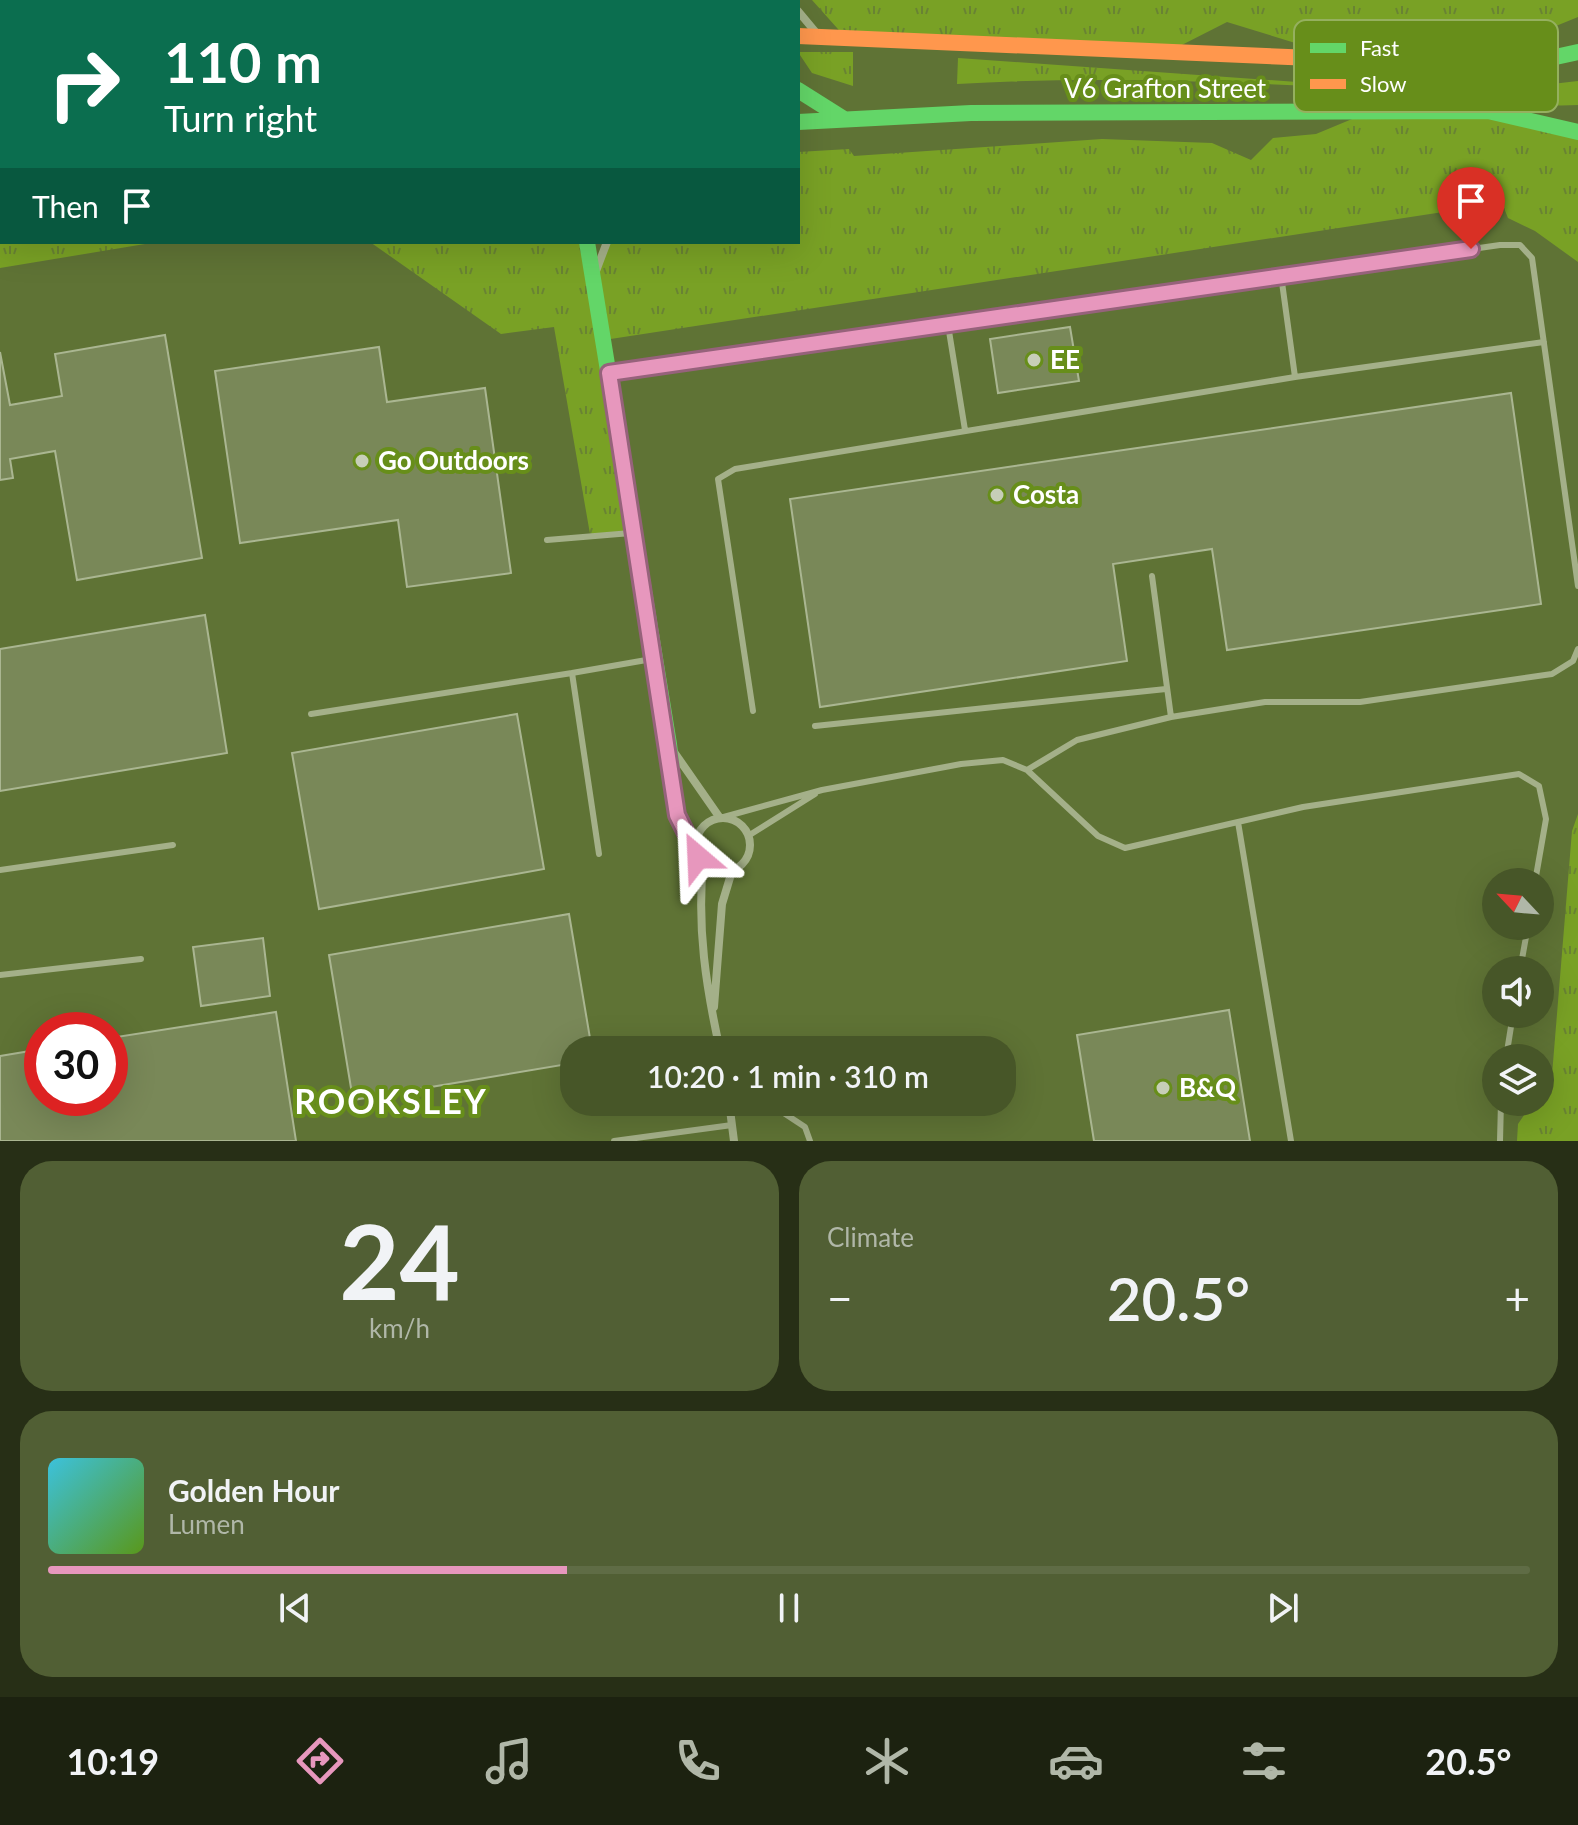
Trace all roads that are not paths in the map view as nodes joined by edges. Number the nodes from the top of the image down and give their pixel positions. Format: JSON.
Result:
{"nodes":[{"id":1,"x":800,"y":13,"type":"edge"},
{"id":2,"x":800,"y":36,"type":"edge"},
{"id":3,"x":820,"y":37,"type":"junction"},
{"id":4,"x":1578,"y":52,"type":"edge"},
{"id":5,"x":1294,"y":56,"type":"edge"},
{"id":6,"x":1558,"y":56,"type":"edge"},
{"id":7,"x":800,"y":91,"type":"edge"},
{"id":8,"x":1294,"y":112,"type":"edge"},
{"id":9,"x":1492,"y":112,"type":"edge"},
{"id":10,"x":849,"y":118,"type":"junction"},
{"id":11,"x":800,"y":123,"type":"edge"},
{"id":12,"x":1578,"y":132,"type":"edge"},
{"id":13,"x":587,"y":244,"type":"edge"},
{"id":14,"x":606,"y":244,"type":"edge"},
{"id":15,"x":1281,"y":275,"type":"junction"},
{"id":16,"x":594,"y":281,"type":"junction"},
{"id":17,"x":948,"y":325,"type":"junction"},
{"id":18,"x":1544,"y":342,"type":"junction"},
{"id":19,"x":609,"y":373,"type":"junction"},
{"id":20,"x":1295,"y":377,"type":"junction"},
{"id":21,"x":965,"y":430,"type":"junction"},
{"id":22,"x":635,"y":533,"type":"junction"},
{"id":23,"x":547,"y":540,"type":"dead end"},
{"id":24,"x":1152,"y":576,"type":"dead end"},
{"id":25,"x":1578,"y":586,"type":"edge"},
{"id":26,"x":1578,"y":649,"type":"edge"},
{"id":27,"x":655,"y":658,"type":"junction"},
{"id":28,"x":572,"y":673,"type":"junction"},
{"id":29,"x":1166,"y":689,"type":"junction"},
{"id":30,"x":753,"y":711,"type":"dead end"},
{"id":31,"x":311,"y":714,"type":"dead end"},
{"id":32,"x":1171,"y":717,"type":"junction"},
{"id":33,"x":815,"y":726,"type":"dead end"},
{"id":34,"x":669,"y":744,"type":"junction"},
{"id":35,"x":1027,"y":770,"type":"junction"},
{"id":36,"x":822,"y":790,"type":"junction"},
{"id":37,"x":720,"y":818,"type":"junction"},
{"id":38,"x":1238,"y":822,"type":"junction"},
{"id":39,"x":748,"y":836,"type":"junction"},
{"id":40,"x":173,"y":845,"type":"dead end"},
{"id":41,"x":696,"y":848,"type":"junction"},
{"id":42,"x":599,"y":854,"type":"dead end"},
{"id":43,"x":703,"y":864,"type":"junction"},
{"id":44,"x":1537,"y":868,"type":"edge"},
{"id":45,"x":0,"y":870,"type":"edge"},
{"id":46,"x":732,"y":871,"type":"junction"},
{"id":47,"x":141,"y":959,"type":"dead end"},
{"id":48,"x":0,"y":975,"type":"edge"},
{"id":49,"x":714,"y":1024,"type":"junction"},
{"id":50,"x":717,"y":1036,"type":"edge"},
{"id":51,"x":731,"y":1116,"type":"edge"},
{"id":52,"x":788,"y":1116,"type":"edge"},
{"id":53,"x":1501,"y":1116,"type":"edge"},
{"id":54,"x":732,"y":1125,"type":"junction"},
{"id":55,"x":614,"y":1141,"type":"edge"},
{"id":56,"x":734,"y":1141,"type":"edge"},
{"id":57,"x":810,"y":1141,"type":"edge"},
{"id":58,"x":1291,"y":1141,"type":"edge"},
{"id":59,"x":1500,"y":1141,"type":"edge"}],
"edges":[{"from":1,"to":3,"type":"street"},
{"from":2,"to":3,"type":"street","name":"V6 Grafton Street"},
{"from":3,"to":5,"type":"street","name":"V6 Grafton Street"},
{"from":4,"to":6,"type":"street","name":"V6 Grafton Street"},
{"from":7,"to":10,"type":"street"},
{"from":8,"to":10,"type":"street","name":"V6 Grafton Street"},
{"from":9,"to":12,"type":"street","name":"V6 Grafton Street"},
{"from":10,"to":11,"type":"street","name":"V6 Grafton Street"},
{"from":13,"to":16,"type":"street"},
{"from":14,"to":16,"type":"street"},
{"from":15,"to":17,"type":"lane"},
{"from":15,"to":18,"type":"lane"},
{"from":15,"to":20,"type":"lane"},
{"from":16,"to":19,"type":"street"},
{"from":17,"to":19,"type":"lane"},
{"from":17,"to":21,"type":"lane"},
{"from":18,"to":20,"type":"lane"},
{"from":18,"to":25,"type":"lane"},
{"from":19,"to":22,"type":"street"},
{"from":20,"to":21,"type":"lane"},
{"from":21,"to":30,"type":"lane"},
{"from":22,"to":23,"type":"lane"},
{"from":22,"to":27,"type":"street"},
{"from":24,"to":29,"type":"lane"},
{"from":26,"to":32,"type":"lane"},
{"from":27,"to":28,"type":"lane"},
{"from":27,"to":34,"type":"street"},
{"from":28,"to":31,"type":"lane"},
{"from":28,"to":42,"type":"lane"},
{"from":29,"to":32,"type":"lane"},
{"from":29,"to":33,"type":"lane"},
{"from":32,"to":35,"type":"lane"},
{"from":34,"to":37,"type":"street"},
{"from":34,"to":41,"type":"street"},
{"from":35,"to":36,"type":"lane"},
{"from":35,"to":38,"type":"lane"},
{"from":36,"to":37,"type":"lane"},
{"from":36,"to":39,"type":"lane"},
{"from":37,"to":39,"type":"street"},
{"from":37,"to":41,"type":"street"},
{"from":38,"to":44,"type":"lane"},
{"from":38,"to":58,"type":"lane"},
{"from":39,"to":46,"type":"street"},
{"from":40,"to":45,"type":"lane"},
{"from":41,"to":43,"type":"street"},
{"from":43,"to":46,"type":"street"},
{"from":43,"to":49,"type":"street"},
{"from":46,"to":49,"type":"street"},
{"from":47,"to":48,"type":"lane"},
{"from":49,"to":50,"type":"street"},
{"from":51,"to":54,"type":"street"},
{"from":52,"to":57,"type":"lane"},
{"from":53,"to":59,"type":"lane"},
{"from":54,"to":55,"type":"lane"},
{"from":54,"to":56,"type":"street"}]}
